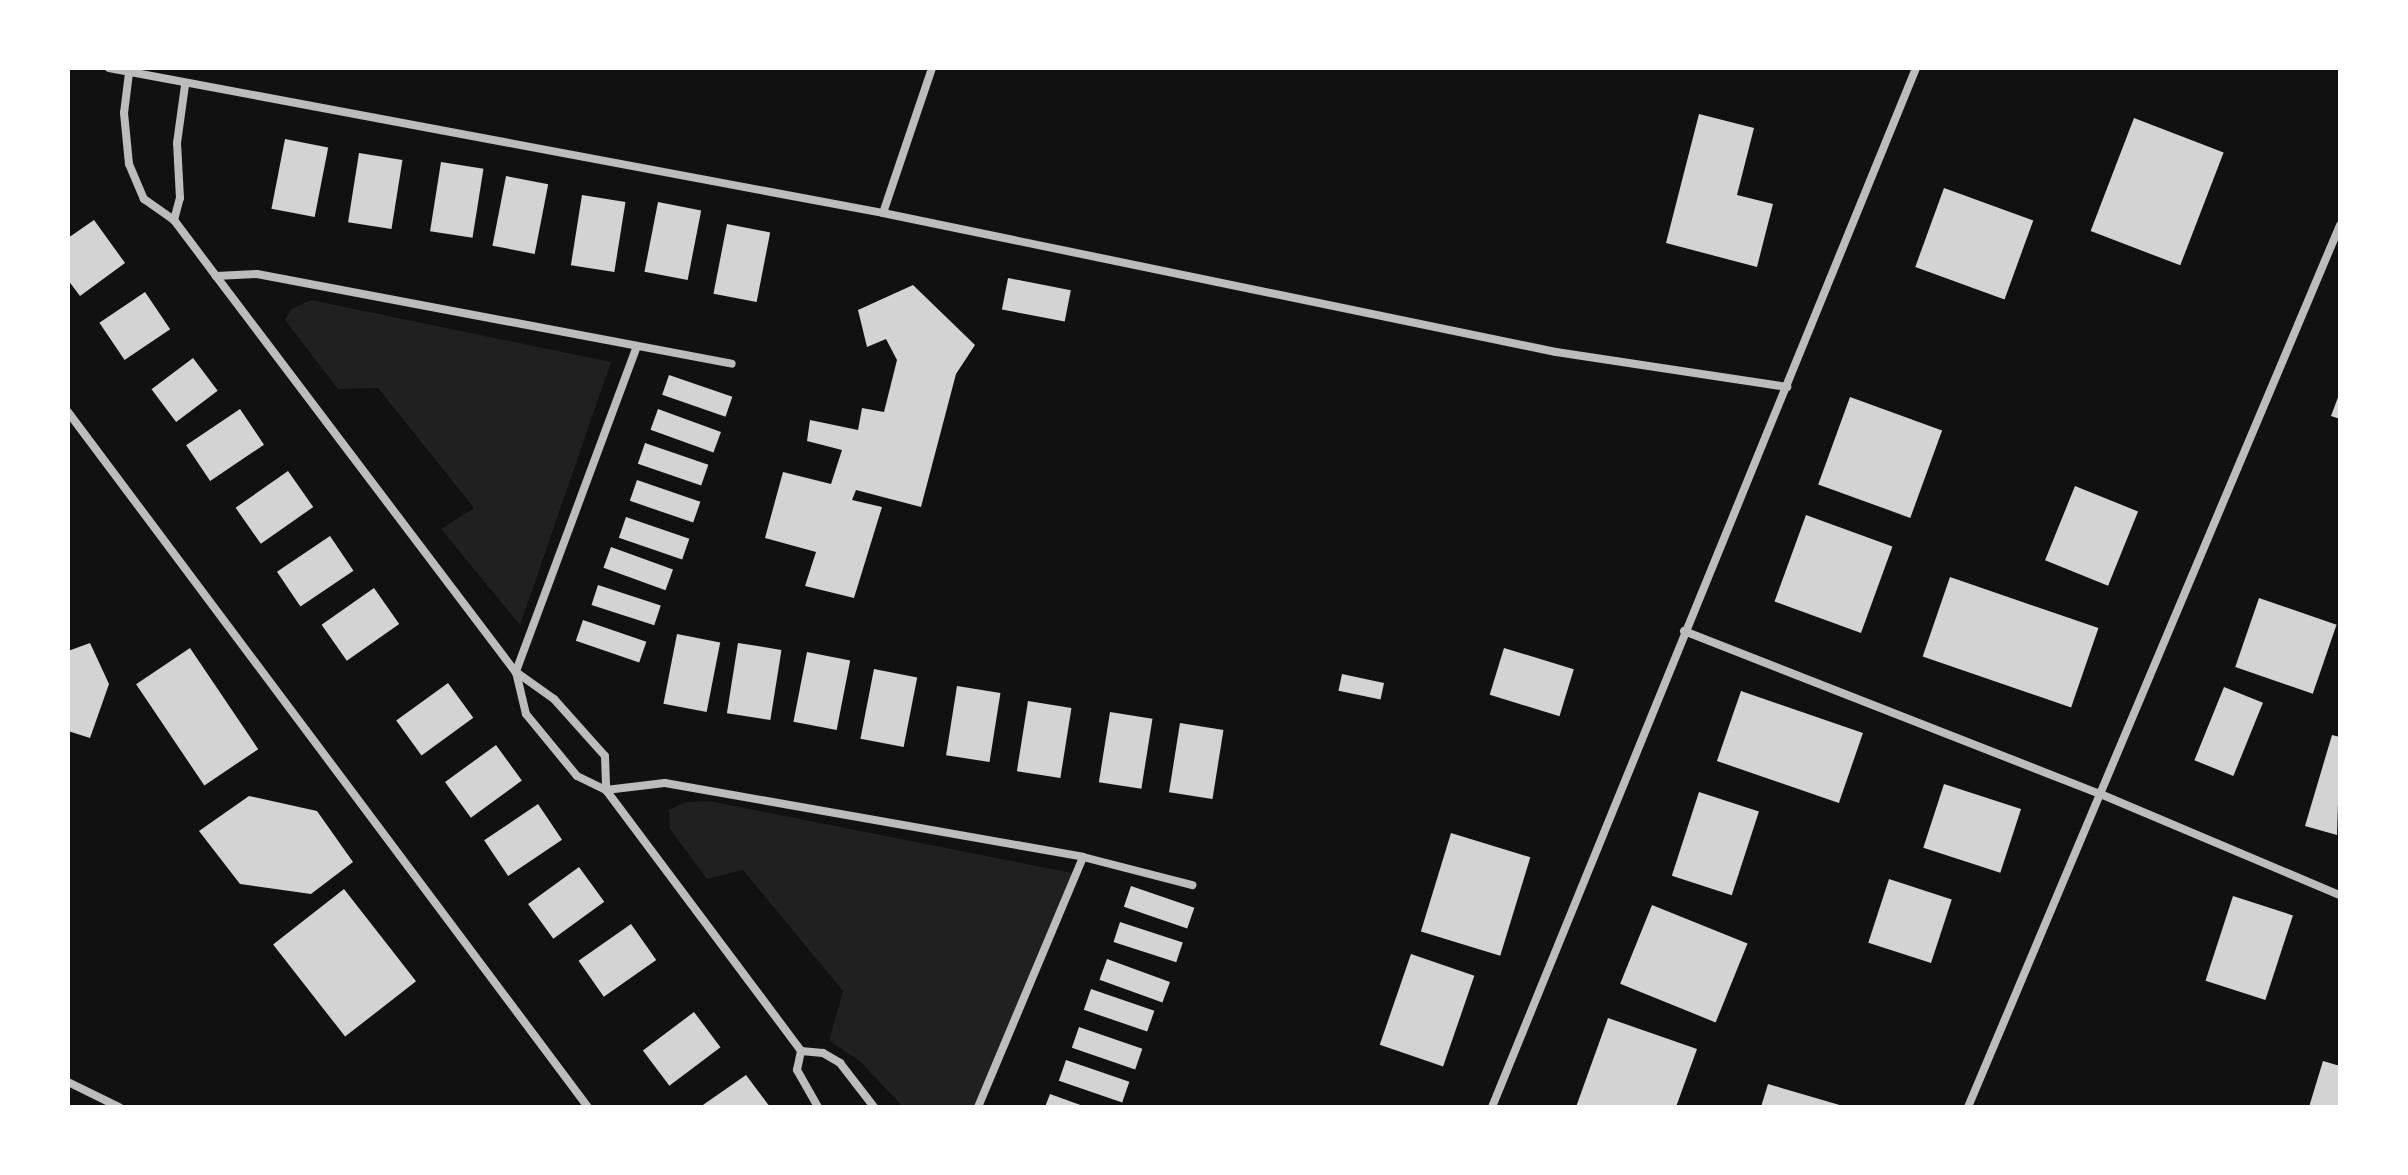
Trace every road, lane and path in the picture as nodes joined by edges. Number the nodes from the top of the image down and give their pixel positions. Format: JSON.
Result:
{"nodes":[{"id":1,"x":109,"y":68,"type":"edge"},
{"id":2,"x":932,"y":68,"type":"edge"},
{"id":3,"x":1916,"y":68,"type":"edge"},
{"id":4,"x":129,"y":73,"type":"junction"},
{"id":5,"x":185,"y":85,"type":"junction"},
{"id":6,"x":883,"y":213,"type":"junction"},
{"id":7,"x":174,"y":220,"type":"junction"},
{"id":8,"x":2340,"y":225,"type":"edge"},
{"id":9,"x":216,"y":276,"type":"junction"},
{"id":10,"x":637,"y":346,"type":"junction"},
{"id":11,"x":732,"y":364,"type":"dead end"},
{"id":12,"x":1787,"y":387,"type":"junction"},
{"id":13,"x":68,"y":412,"type":"edge"},
{"id":14,"x":1684,"y":631,"type":"junction"},
{"id":15,"x":516,"y":672,"type":"junction"},
{"id":16,"x":606,"y":790,"type":"junction"},
{"id":17,"x":2098,"y":793,"type":"junction"},
{"id":18,"x":1083,"y":857,"type":"junction"},
{"id":19,"x":1192,"y":885,"type":"dead end"},
{"id":20,"x":2340,"y":895,"type":"edge"},
{"id":21,"x":801,"y":1051,"type":"junction"},
{"id":22,"x":68,"y":1082,"type":"edge"},
{"id":23,"x":119,"y":1107,"type":"edge"},
{"id":24,"x":588,"y":1107,"type":"edge"},
{"id":25,"x":818,"y":1107,"type":"edge"},
{"id":26,"x":874,"y":1107,"type":"edge"},
{"id":27,"x":978,"y":1107,"type":"edge"},
{"id":28,"x":1492,"y":1107,"type":"edge"},
{"id":29,"x":1968,"y":1107,"type":"edge"}],
"edges":[{"from":1,"to":4,"type":"street"},
{"from":2,"to":6,"type":"street"},
{"from":3,"to":12,"type":"street"},
{"from":4,"to":5,"type":"street"},
{"from":4,"to":7,"type":"street"},
{"from":5,"to":6,"type":"street"},
{"from":5,"to":7,"type":"street"},
{"from":6,"to":12,"type":"street"},
{"from":7,"to":9,"type":"street"},
{"from":8,"to":17,"type":"street"},
{"from":9,"to":10,"type":"street"},
{"from":9,"to":15,"type":"street"},
{"from":10,"to":11,"type":"street"},
{"from":10,"to":15,"type":"street"},
{"from":12,"to":14,"type":"street"},
{"from":13,"to":24,"type":"street"},
{"from":14,"to":17,"type":"street"},
{"from":14,"to":28,"type":"street"},
{"from":15,"to":16,"type":"street"},
{"from":15,"to":16,"type":"street"},
{"from":16,"to":18,"type":"street"},
{"from":16,"to":21,"type":"street"},
{"from":17,"to":20,"type":"street"},
{"from":17,"to":29,"type":"street"},
{"from":18,"to":19,"type":"street"},
{"from":18,"to":27,"type":"street"},
{"from":21,"to":25,"type":"street"},
{"from":21,"to":26,"type":"street"},
{"from":22,"to":23,"type":"street"}]}
